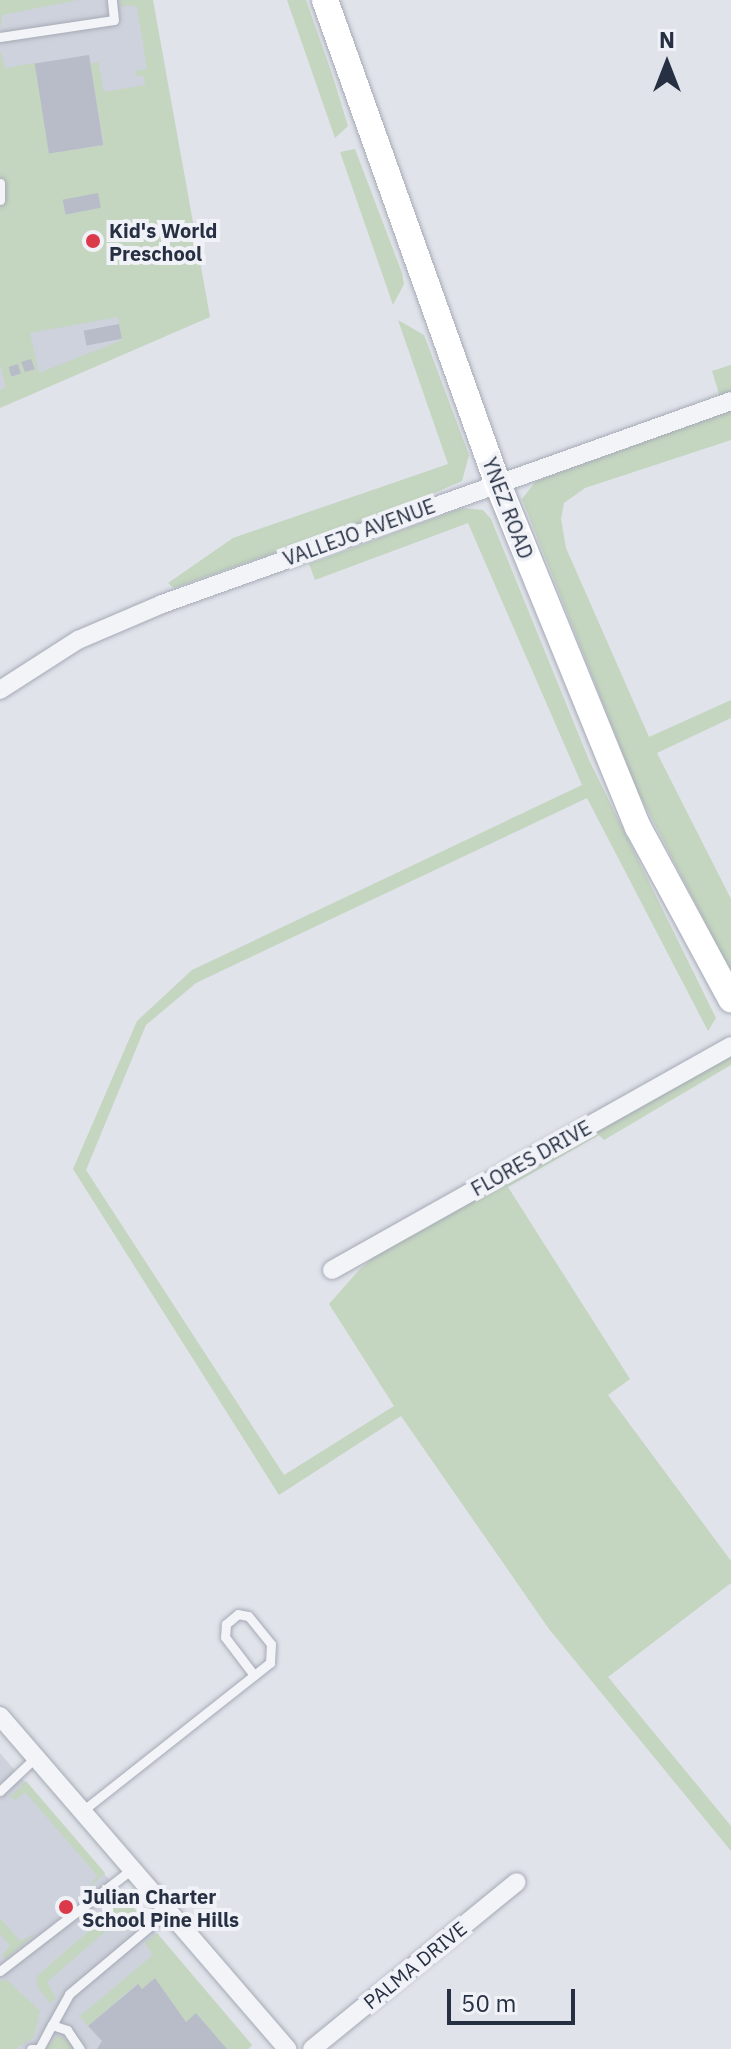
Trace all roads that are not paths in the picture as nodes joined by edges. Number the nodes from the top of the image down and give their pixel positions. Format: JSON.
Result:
{"nodes":[{"id":1,"x":112,"y":0,"type":"edge"},
{"id":2,"x":325,"y":0,"type":"edge"},
{"id":3,"x":0,"y":37,"type":"edge"},
{"id":4,"x":0,"y":183,"type":"edge"},
{"id":5,"x":0,"y":200,"type":"edge"},
{"id":6,"x":731,"y":401,"type":"edge"},
{"id":7,"x":497,"y":482,"type":"junction"},
{"id":8,"x":0,"y":690,"type":"edge"},
{"id":9,"x":731,"y":999,"type":"edge"},
{"id":10,"x":731,"y":1046,"type":"edge"},
{"id":11,"x":332,"y":1270,"type":"dead end"},
{"id":12,"x":254,"y":1675,"type":"junction"},
{"id":13,"x":0,"y":1716,"type":"edge"},
{"id":14,"x":36,"y":1757,"type":"junction"},
{"id":15,"x":0,"y":1791,"type":"edge"},
{"id":16,"x":81,"y":1812,"type":"junction"},
{"id":17,"x":132,"y":1869,"type":"junction"},
{"id":18,"x":517,"y":1882,"type":"dead end"},
{"id":19,"x":168,"y":1911,"type":"junction"},
{"id":20,"x":0,"y":1971,"type":"edge"},
{"id":21,"x":52,"y":2025,"type":"junction"},
{"id":22,"x":31,"y":2049,"type":"edge"},
{"id":23,"x":80,"y":2049,"type":"edge"},
{"id":24,"x":287,"y":2049,"type":"edge"},
{"id":25,"x":312,"y":2049,"type":"edge"}],
"edges":[{"from":1,"to":3,"type":"lane"},
{"from":2,"to":7,"type":"main road","name":"YNEZ ROAD"},
{"from":4,"to":5,"type":"lane"},
{"from":6,"to":7,"type":"street","name":"VALLEJO AVENUE"},
{"from":7,"to":8,"type":"street","name":"VALLEJO AVENUE"},
{"from":7,"to":9,"type":"main road","name":"YNEZ ROAD"},
{"from":10,"to":11,"type":"street","name":"FLORES DRIVE"},
{"from":12,"to":12,"type":"lane"},
{"from":12,"to":16,"type":"lane"},
{"from":13,"to":14,"type":"street"},
{"from":14,"to":15,"type":"lane"},
{"from":14,"to":16,"type":"street"},
{"from":16,"to":17,"type":"street"},
{"from":17,"to":19,"type":"street"},
{"from":17,"to":20,"type":"lane"},
{"from":18,"to":25,"type":"street","name":"PALMA DRIVE"},
{"from":19,"to":21,"type":"lane"},
{"from":19,"to":24,"type":"street"},
{"from":21,"to":22,"type":"lane"},
{"from":21,"to":23,"type":"lane"}]}
